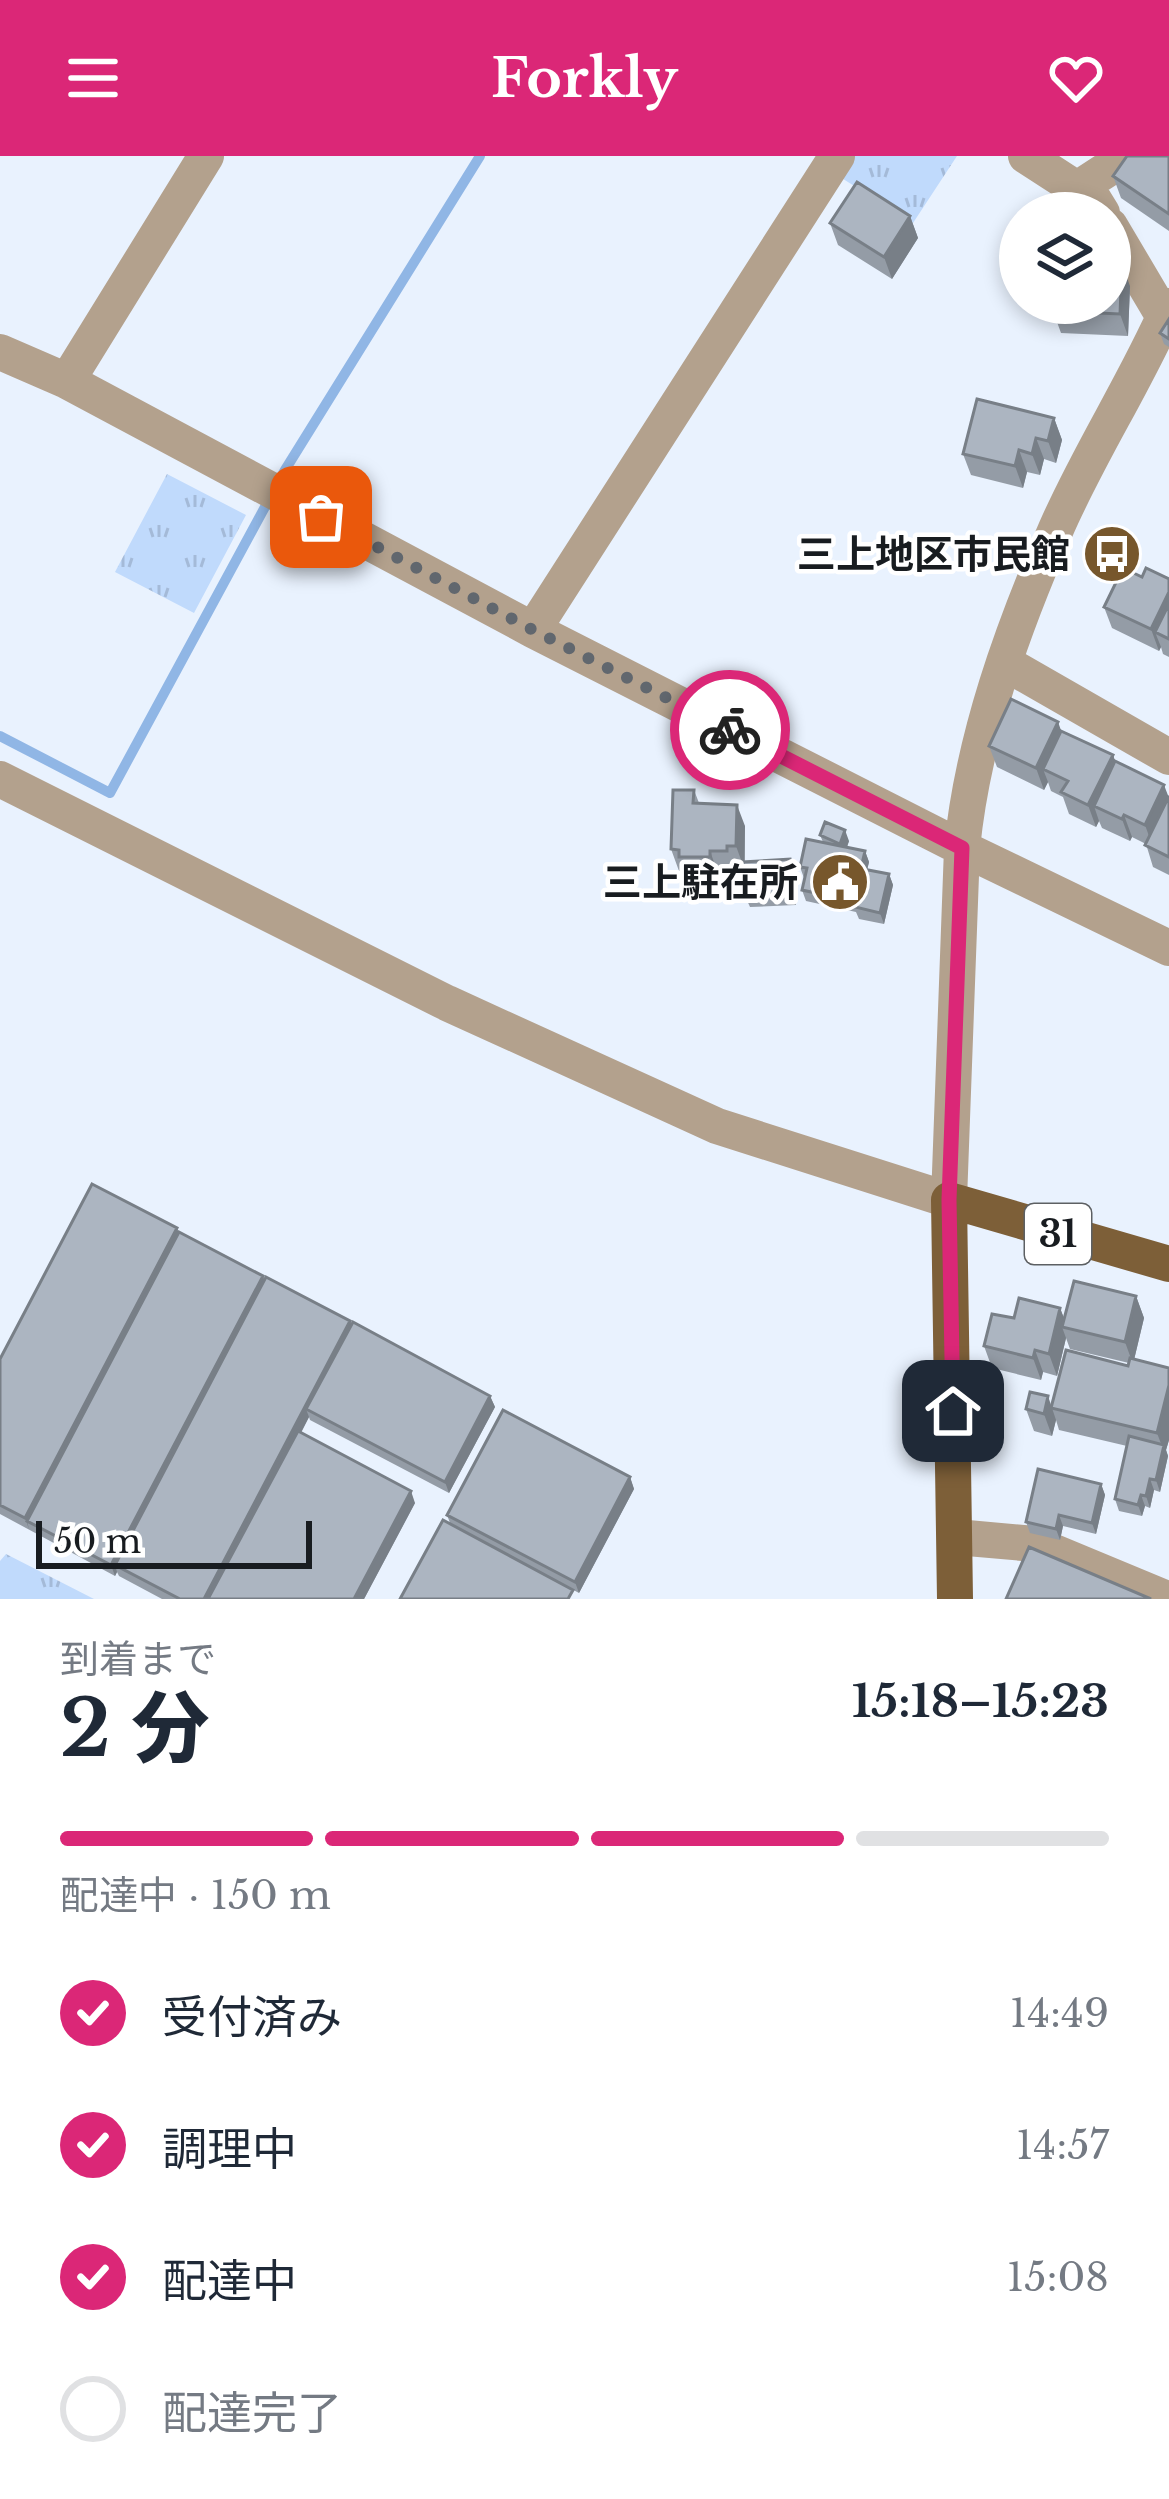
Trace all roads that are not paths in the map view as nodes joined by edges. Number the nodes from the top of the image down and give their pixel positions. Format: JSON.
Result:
{"nodes":[{"id":1,"x":206,"y":156,"type":"edge"},
{"id":2,"x":837,"y":156,"type":"edge"},
{"id":3,"x":1025,"y":156,"type":"edge"},
{"id":4,"x":1128,"y":156,"type":"edge"},
{"id":5,"x":1076,"y":192,"type":"edge"},
{"id":6,"x":1097,"y":192,"type":"edge"},
{"id":7,"x":1131,"y":257,"type":"edge"},
{"id":8,"x":1167,"y":311,"type":"edge"},
{"id":9,"x":0,"y":352,"type":"edge"},
{"id":10,"x":67,"y":381,"type":"junction"},
{"id":11,"x":533,"y":630,"type":"junction"},
{"id":12,"x":1004,"y":663,"type":"junction"},
{"id":13,"x":1169,"y":757,"type":"edge"},
{"id":14,"x":0,"y":779,"type":"edge"},
{"id":15,"x":962,"y":848,"type":"junction"},
{"id":16,"x":1169,"y":948,"type":"edge"},
{"id":17,"x":949,"y":1200,"type":"junction"},
{"id":18,"x":1169,"y":1264,"type":"edge"},
{"id":19,"x":956,"y":1537,"type":"junction"},
{"id":20,"x":956,"y":1599,"type":"edge"},
{"id":21,"x":1166,"y":1599,"type":"edge"}],
"edges":[{"from":1,"to":10,"type":"street"},
{"from":2,"to":11,"type":"street"},
{"from":3,"to":5,"type":"street"},
{"from":4,"to":6,"type":"street"},
{"from":7,"to":8,"type":"street"},
{"from":8,"to":12,"type":"street"},
{"from":9,"to":10,"type":"street"},
{"from":10,"to":11,"type":"street"},
{"from":11,"to":15,"type":"street"},
{"from":12,"to":13,"type":"street"},
{"from":12,"to":15,"type":"street"},
{"from":14,"to":17,"type":"street"},
{"from":15,"to":16,"type":"street"},
{"from":15,"to":17,"type":"street"},
{"from":17,"to":18,"type":"main road","number":"31"},
{"from":17,"to":19,"type":"main road"},
{"from":19,"to":20,"type":"main road"},
{"from":19,"to":21,"type":"street"}]}
